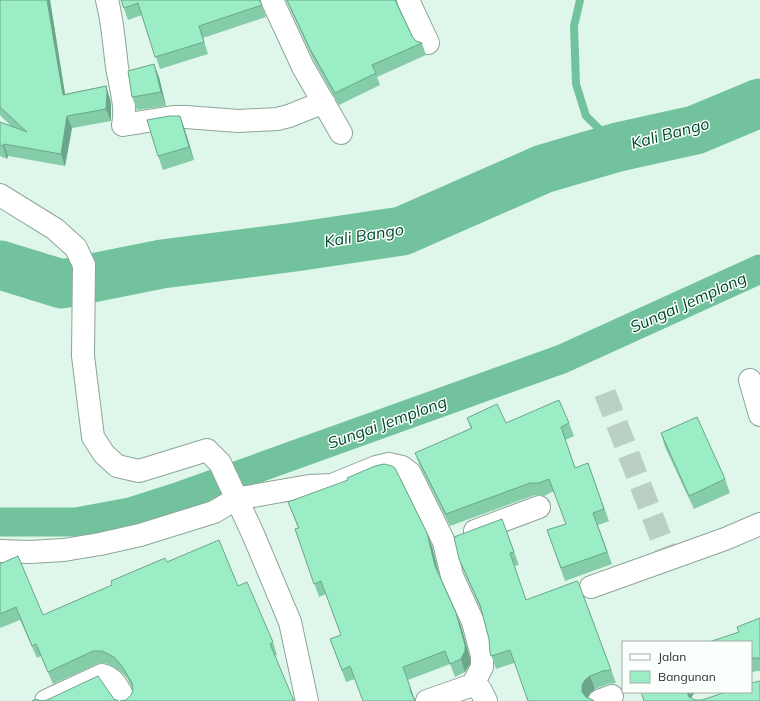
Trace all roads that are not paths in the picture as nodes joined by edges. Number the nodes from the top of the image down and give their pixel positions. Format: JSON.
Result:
{"nodes":[{"id":1,"x":108,"y":0,"type":"edge"},
{"id":2,"x":272,"y":0,"type":"edge"},
{"id":3,"x":408,"y":0,"type":"edge"},
{"id":4,"x":428,"y":43,"type":"dead end"},
{"id":5,"x":324,"y":102,"type":"junction"},
{"id":6,"x":341,"y":133,"type":"dead end"},
{"id":7,"x":0,"y":195,"type":"edge"},
{"id":8,"x":750,"y":380,"type":"dead end"},
{"id":9,"x":760,"y":415,"type":"edge"},
{"id":10,"x":234,"y":494,"type":"junction"},
{"id":11,"x":539,"y":507,"type":"dead end"},
{"id":12,"x":760,"y":524,"type":"edge"},
{"id":13,"x":444,"y":542,"type":"junction"},
{"id":14,"x":0,"y":551,"type":"edge"},
{"id":15,"x":591,"y":587,"type":"dead end"},
{"id":16,"x":479,"y":694,"type":"edge"},
{"id":17,"x":46,"y":701,"type":"edge"},
{"id":18,"x":125,"y":701,"type":"edge"},
{"id":19,"x":308,"y":701,"type":"edge"},
{"id":20,"x":427,"y":701,"type":"edge"}],
"edges":[{"from":1,"to":5,"type":"street"},
{"from":2,"to":5,"type":"street"},
{"from":3,"to":4,"type":"street"},
{"from":5,"to":6,"type":"street"},
{"from":7,"to":10,"type":"street"},
{"from":8,"to":9,"type":"street"},
{"from":10,"to":13,"type":"street"},
{"from":10,"to":14,"type":"street"},
{"from":10,"to":19,"type":"street"},
{"from":11,"to":13,"type":"street"},
{"from":12,"to":15,"type":"street"},
{"from":13,"to":16,"type":"street"},
{"from":16,"to":20,"type":"street"},
{"from":17,"to":18,"type":"street"}]}
